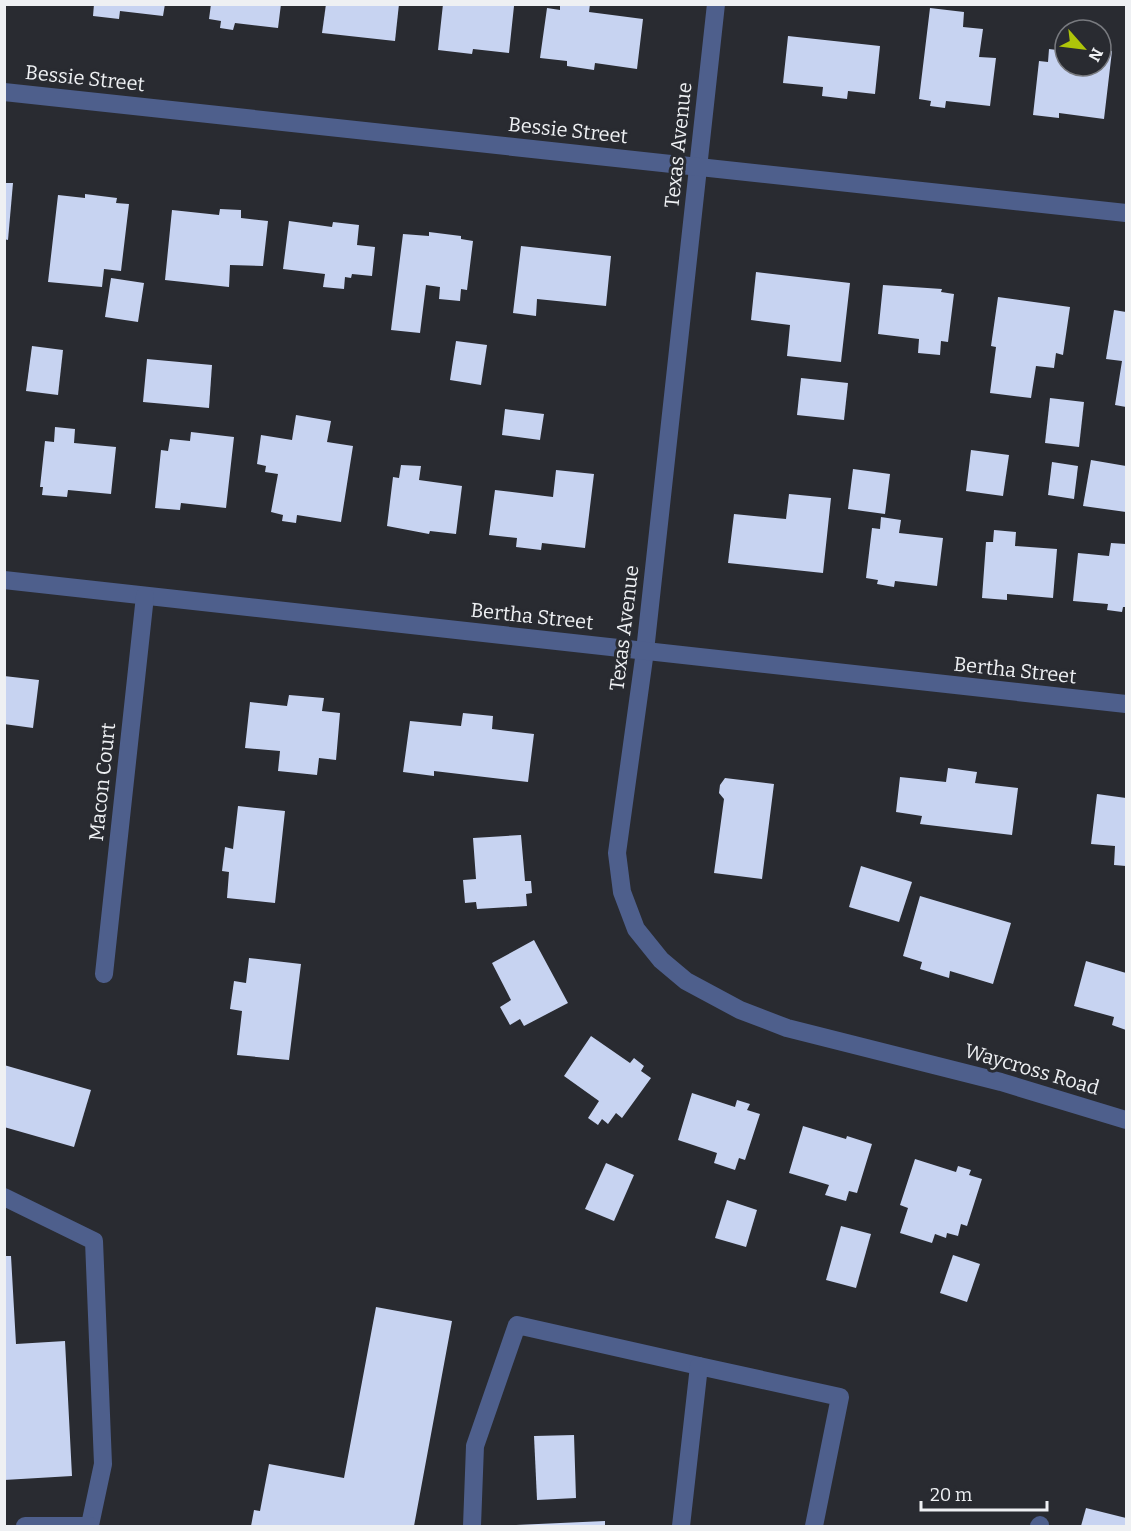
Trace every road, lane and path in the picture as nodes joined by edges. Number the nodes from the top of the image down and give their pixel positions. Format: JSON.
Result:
{"nodes":[{"id":1,"x":716,"y":4,"type":"edge"},
{"id":2,"x":4,"y":92,"type":"edge"},
{"id":3,"x":698,"y":167,"type":"junction"},
{"id":4,"x":1126,"y":213,"type":"edge"},
{"id":5,"x":4,"y":580,"type":"edge"},
{"id":6,"x":145,"y":596,"type":"junction"},
{"id":7,"x":645,"y":651,"type":"junction"},
{"id":8,"x":1126,"y":705,"type":"edge"},
{"id":9,"x":104,"y":974,"type":"dead end"},
{"id":10,"x":925,"y":1063,"type":"joint"},
{"id":11,"x":1126,"y":1120,"type":"edge"},
{"id":12,"x":4,"y":1197,"type":"edge"},
{"id":13,"x":699,"y":1366,"type":"junction"},
{"id":14,"x":90,"y":1526,"type":"edge"},
{"id":15,"x":25,"y":1527,"type":"edge"},
{"id":16,"x":472,"y":1527,"type":"edge"},
{"id":17,"x":681,"y":1527,"type":"edge"},
{"id":18,"x":814,"y":1527,"type":"edge"}],
"edges":[{"from":1,"to":3,"type":"street","name":"Texas Avenue"},
{"from":2,"to":3,"type":"street","name":"Bessie Street"},
{"from":3,"to":4,"type":"street","name":"Bessie Street"},
{"from":3,"to":7,"type":"street","name":"Texas Avenue"},
{"from":5,"to":6,"type":"street","name":"Bertha Street"},
{"from":6,"to":7,"type":"street","name":"Bertha Street"},
{"from":6,"to":9,"type":"street","name":"Macon Court"},
{"from":7,"to":8,"type":"street","name":"Bertha Street"},
{"from":7,"to":10,"type":"street","name":"Texas Avenue"},
{"from":10,"to":11,"type":"street","name":"Waycross Road"},
{"from":12,"to":14,"type":"street"},
{"from":13,"to":16,"type":"street"},
{"from":13,"to":17,"type":"street"},
{"from":13,"to":18,"type":"street"},
{"from":14,"to":15,"type":"street"}]}
